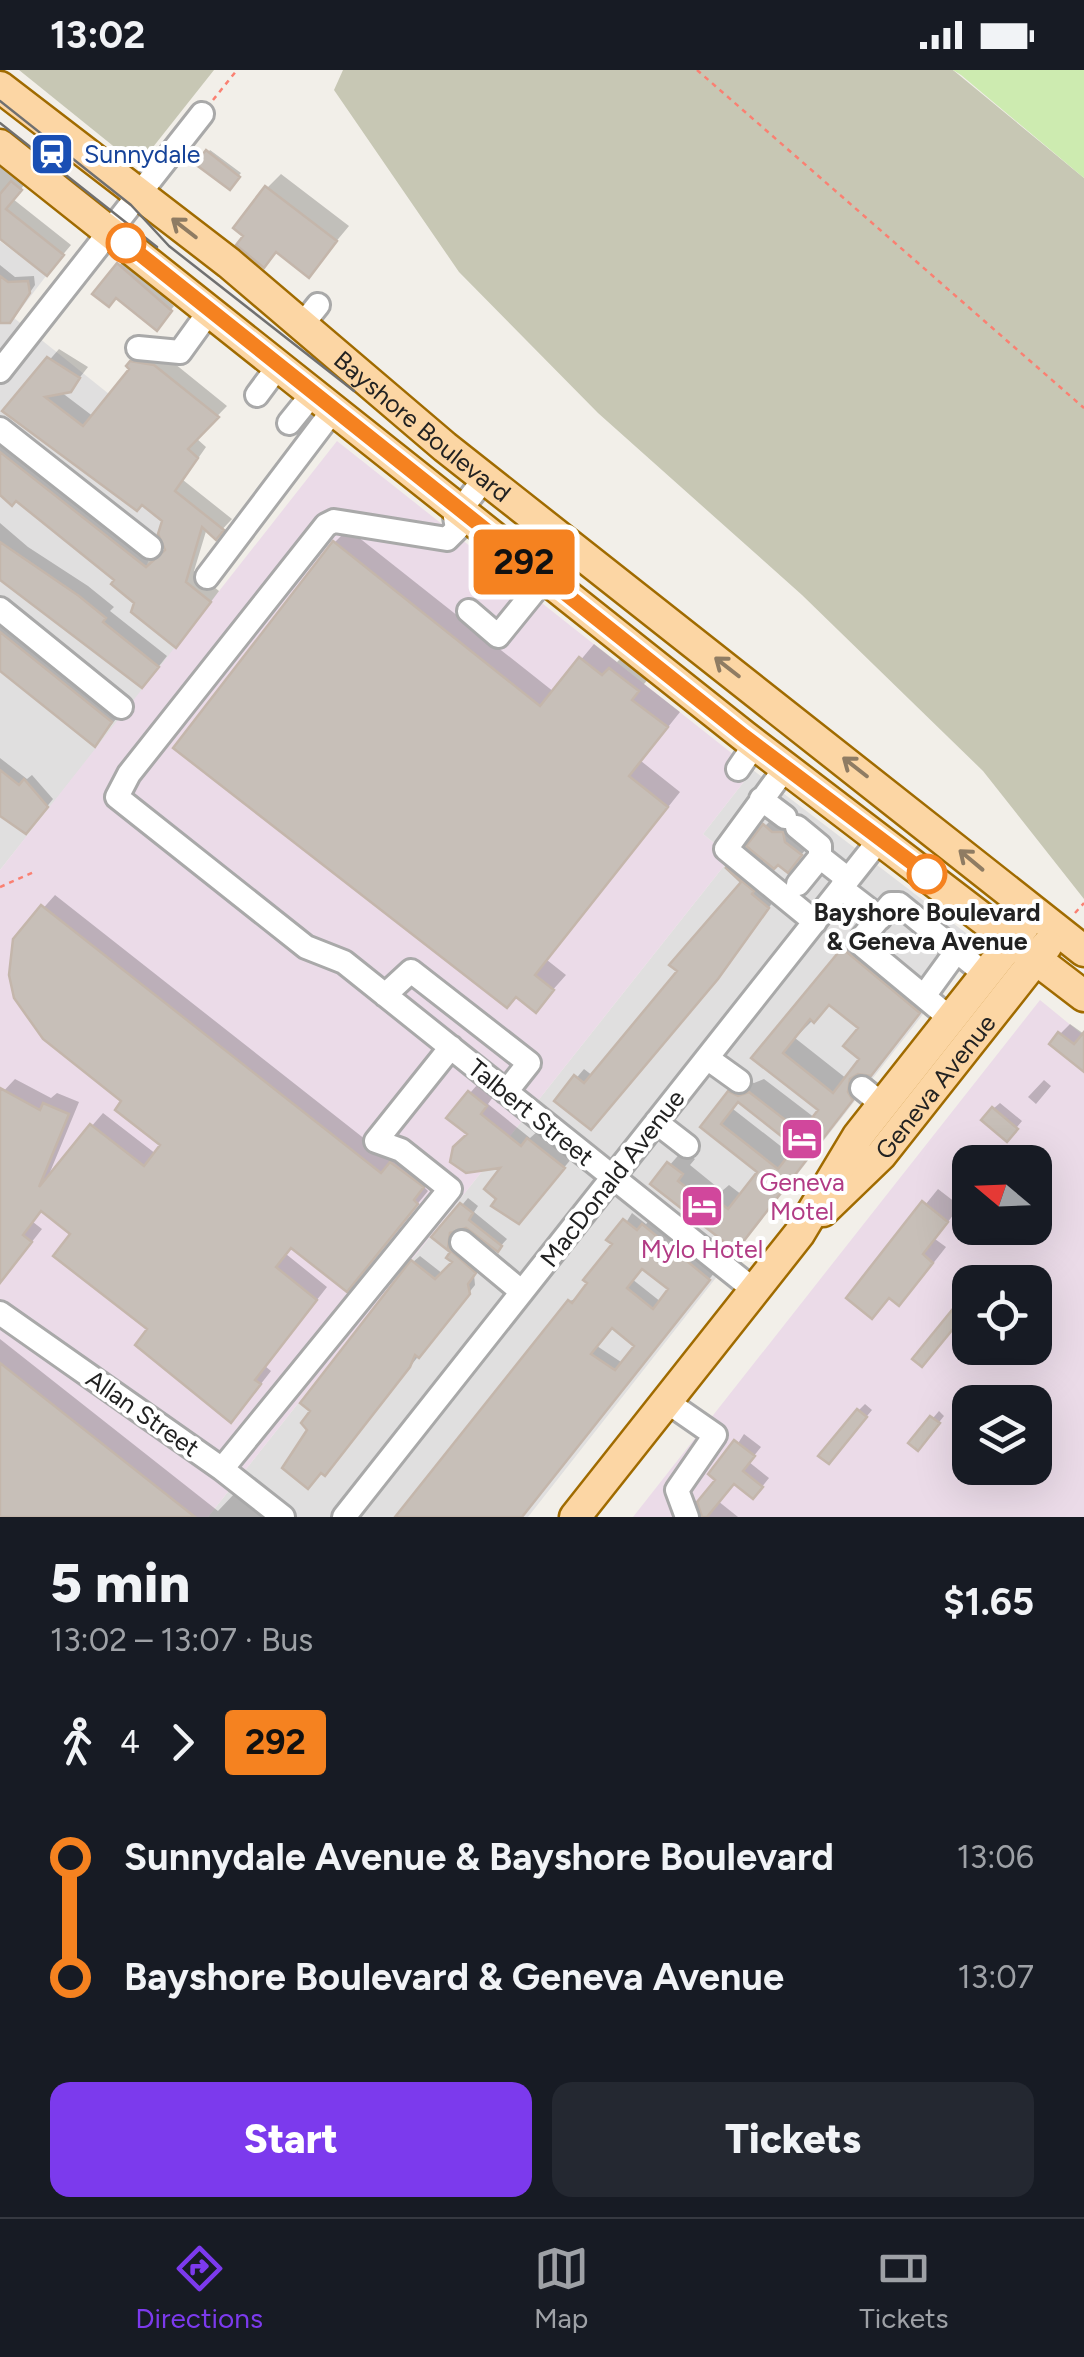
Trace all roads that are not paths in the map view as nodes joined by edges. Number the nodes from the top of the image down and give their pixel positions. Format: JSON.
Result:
{"nodes":[{"id":1,"x":0,"y":88,"type":"edge"},
{"id":2,"x":202,"y":114,"type":"road end"},
{"id":3,"x":0,"y":146,"type":"edge"},
{"id":4,"x":139,"y":195,"type":"junction"},
{"id":5,"x":109,"y":232,"type":"junction"},
{"id":6,"x":211,"y":309,"type":"junction"},
{"id":7,"x":138,"y":348,"type":"dead end"},
{"id":8,"x":2,"y":364,"type":"edge"},
{"id":9,"x":280,"y":364,"type":"junction"},
{"id":10,"x":257,"y":395,"type":"dead end"},
{"id":11,"x":324,"y":401,"type":"junction"},
{"id":12,"x":289,"y":423,"type":"dead end"},
{"id":13,"x":0,"y":428,"type":"edge"},
{"id":14,"x":486,"y":478,"type":"junction"},
{"id":15,"x":457,"y":513,"type":"junction"},
{"id":16,"x":150,"y":547,"type":"dead end"},
{"id":17,"x":208,"y":577,"type":"dead end"},
{"id":18,"x":545,"y":578,"type":"junction"},
{"id":19,"x":0,"y":609,"type":"edge"},
{"id":20,"x":481,"y":627,"type":"dead end"},
{"id":21,"x":120,"y":707,"type":"dead end"},
{"id":22,"x":786,"y":767,"type":"junction"},
{"id":23,"x":761,"y":799,"type":"junction"},
{"id":24,"x":838,"y":807,"type":"junction"},
{"id":25,"x":803,"y":835,"type":"junction"},
{"id":26,"x":880,"y":839,"type":"junction"},
{"id":27,"x":771,"y":872,"type":"dead end"},
{"id":28,"x":927,"y":874,"type":"junction"},
{"id":29,"x":845,"y":884,"type":"junction"},
{"id":30,"x":790,"y":890,"type":"junction"},
{"id":31,"x":961,"y":899,"type":"junction"},
{"id":32,"x":902,"y":907,"type":"junction"},
{"id":33,"x":880,"y":918,"type":"junction"},
{"id":34,"x":1047,"y":921,"type":"junction"},
{"id":35,"x":815,"y":922,"type":"junction"},
{"id":36,"x":935,"y":934,"type":"junction"},
{"id":37,"x":1025,"y":949,"type":"junction"},
{"id":38,"x":1084,"y":950,"type":"edge"},
{"id":39,"x":956,"y":952,"type":"junction"},
{"id":40,"x":986,"y":974,"type":"junction"},
{"id":41,"x":924,"y":996,"type":"junction"},
{"id":42,"x":1084,"y":996,"type":"edge"},
{"id":43,"x":393,"y":1002,"type":"junction"},
{"id":44,"x":951,"y":1018,"type":"junction"},
{"id":45,"x":451,"y":1048,"type":"junction"},
{"id":46,"x":707,"y":1058,"type":"junction"},
{"id":47,"x":738,"y":1080,"type":"dead end"},
{"id":48,"x":506,"y":1092,"type":"junction"},
{"id":49,"x":656,"y":1122,"type":"junction"},
{"id":50,"x":687,"y":1146,"type":"dead end"},
{"id":51,"x":612,"y":1178,"type":"junction"},
{"id":52,"x":799,"y":1234,"type":"junction"},
{"id":53,"x":462,"y":1242,"type":"dead end"},
{"id":54,"x":754,"y":1290,"type":"junction"},
{"id":55,"x":522,"y":1292,"type":"junction"},
{"id":56,"x":0,"y":1313,"type":"edge"},
{"id":57,"x":666,"y":1402,"type":"junction"},
{"id":58,"x":222,"y":1469,"type":"junction"},
{"id":59,"x":282,"y":1517,"type":"edge"},
{"id":60,"x":344,"y":1517,"type":"edge"},
{"id":61,"x":575,"y":1517,"type":"edge"},
{"id":62,"x":687,"y":1517,"type":"edge"}],
"edges":[{"from":1,"to":4,"type":"main road","name":"Bayshore Boulevard"},
{"from":2,"to":4,"type":"street"},
{"from":3,"to":5,"type":"main road","name":"Bayshore Boulevard"},
{"from":4,"to":5,"type":"street"},
{"from":14,"to":4,"type":"main road","name":"Bayshore Boulevard","one_way":true},
{"from":5,"to":6,"type":"main road","name":"Bayshore Boulevard"},
{"from":5,"to":8,"type":"street"},
{"from":6,"to":7,"type":"street"},
{"from":6,"to":9,"type":"main road","name":"Bayshore Boulevard"},
{"from":9,"to":10,"type":"street"},
{"from":9,"to":11,"type":"main road","name":"Bayshore Boulevard"},
{"from":11,"to":12,"type":"street"},
{"from":11,"to":15,"type":"main road","name":"Bayshore Boulevard"},
{"from":11,"to":17,"type":"street"},
{"from":13,"to":16,"type":"street"},
{"from":14,"to":15,"type":"street"},
{"from":34,"to":14,"type":"main road","name":"Bayshore Boulevard","one_way":true},
{"from":15,"to":18,"type":"main road","name":"Bayshore Boulevard"},
{"from":15,"to":43,"type":"street","name":"Talbert Street"},
{"from":18,"to":20,"type":"street"},
{"from":18,"to":22,"type":"main road","name":"Bayshore Boulevard"},
{"from":19,"to":21,"type":"street"},
{"from":22,"to":23,"type":"street"},
{"from":22,"to":24,"type":"main road","name":"Bayshore Boulevard"},
{"from":23,"to":25,"type":"street"},
{"from":23,"to":30,"type":"street"},
{"from":24,"to":25,"type":"street"},
{"from":24,"to":26,"type":"main road","name":"Bayshore Boulevard"},
{"from":25,"to":29,"type":"street"},
{"from":25,"to":30,"type":"street"},
{"from":26,"to":28,"type":"main road","name":"Bayshore Boulevard"},
{"from":26,"to":29,"type":"street","name":"MacDonald Avenue"},
{"from":27,"to":30,"type":"street"},
{"from":28,"to":31,"type":"main road","name":"Bayshore Boulevard"},
{"from":28,"to":32,"type":"street"},
{"from":29,"to":33,"type":"street"},
{"from":29,"to":35,"type":"street","name":"MacDonald Avenue"},
{"from":30,"to":35,"type":"street"},
{"from":31,"to":36,"type":"street"},
{"from":31,"to":37,"type":"main road","name":"Bayshore Boulevard"},
{"from":32,"to":33,"type":"street"},
{"from":32,"to":36,"type":"street"},
{"from":33,"to":41,"type":"street"},
{"from":34,"to":37,"type":"main road","name":"Geneva Avenue"},
{"from":34,"to":38,"type":"main road","name":"Bayshore Boulevard"},
{"from":35,"to":46,"type":"street","name":"MacDonald Avenue"},
{"from":36,"to":39,"type":"street"},
{"from":37,"to":40,"type":"main road","name":"Geneva Avenue"},
{"from":37,"to":42,"type":"main road","name":"Bayshore Boulevard"},
{"from":37,"to":52,"type":"main road","name":"Geneva Avenue"},
{"from":39,"to":40,"type":"street"},
{"from":39,"to":41,"type":"street"},
{"from":40,"to":44,"type":"main road","name":"Geneva Avenue"},
{"from":41,"to":44,"type":"street"},
{"from":43,"to":45,"type":"street","name":"Talbert Street"},
{"from":43,"to":48,"type":"street"},
{"from":44,"to":52,"type":"main road","name":"Geneva Avenue"},
{"from":45,"to":48,"type":"street","name":"Talbert Street"},
{"from":45,"to":58,"type":"street"},
{"from":46,"to":47,"type":"street"},
{"from":46,"to":49,"type":"street","name":"MacDonald Avenue"},
{"from":48,"to":51,"type":"street","name":"Talbert Street"},
{"from":49,"to":50,"type":"street"},
{"from":49,"to":51,"type":"street","name":"MacDonald Avenue"},
{"from":51,"to":54,"type":"street","name":"Talbert Street"},
{"from":51,"to":55,"type":"street","name":"MacDonald Avenue"},
{"from":52,"to":54,"type":"main road","name":"Geneva Avenue"},
{"from":53,"to":55,"type":"street"},
{"from":54,"to":57,"type":"main road","name":"Geneva Avenue"},
{"from":55,"to":60,"type":"street","name":"MacDonald Avenue"},
{"from":56,"to":58,"type":"street","name":"Allan Street"},
{"from":57,"to":61,"type":"main road","name":"Geneva Avenue"},
{"from":57,"to":62,"type":"street"},
{"from":58,"to":59,"type":"street","name":"Allan Street"}]}
